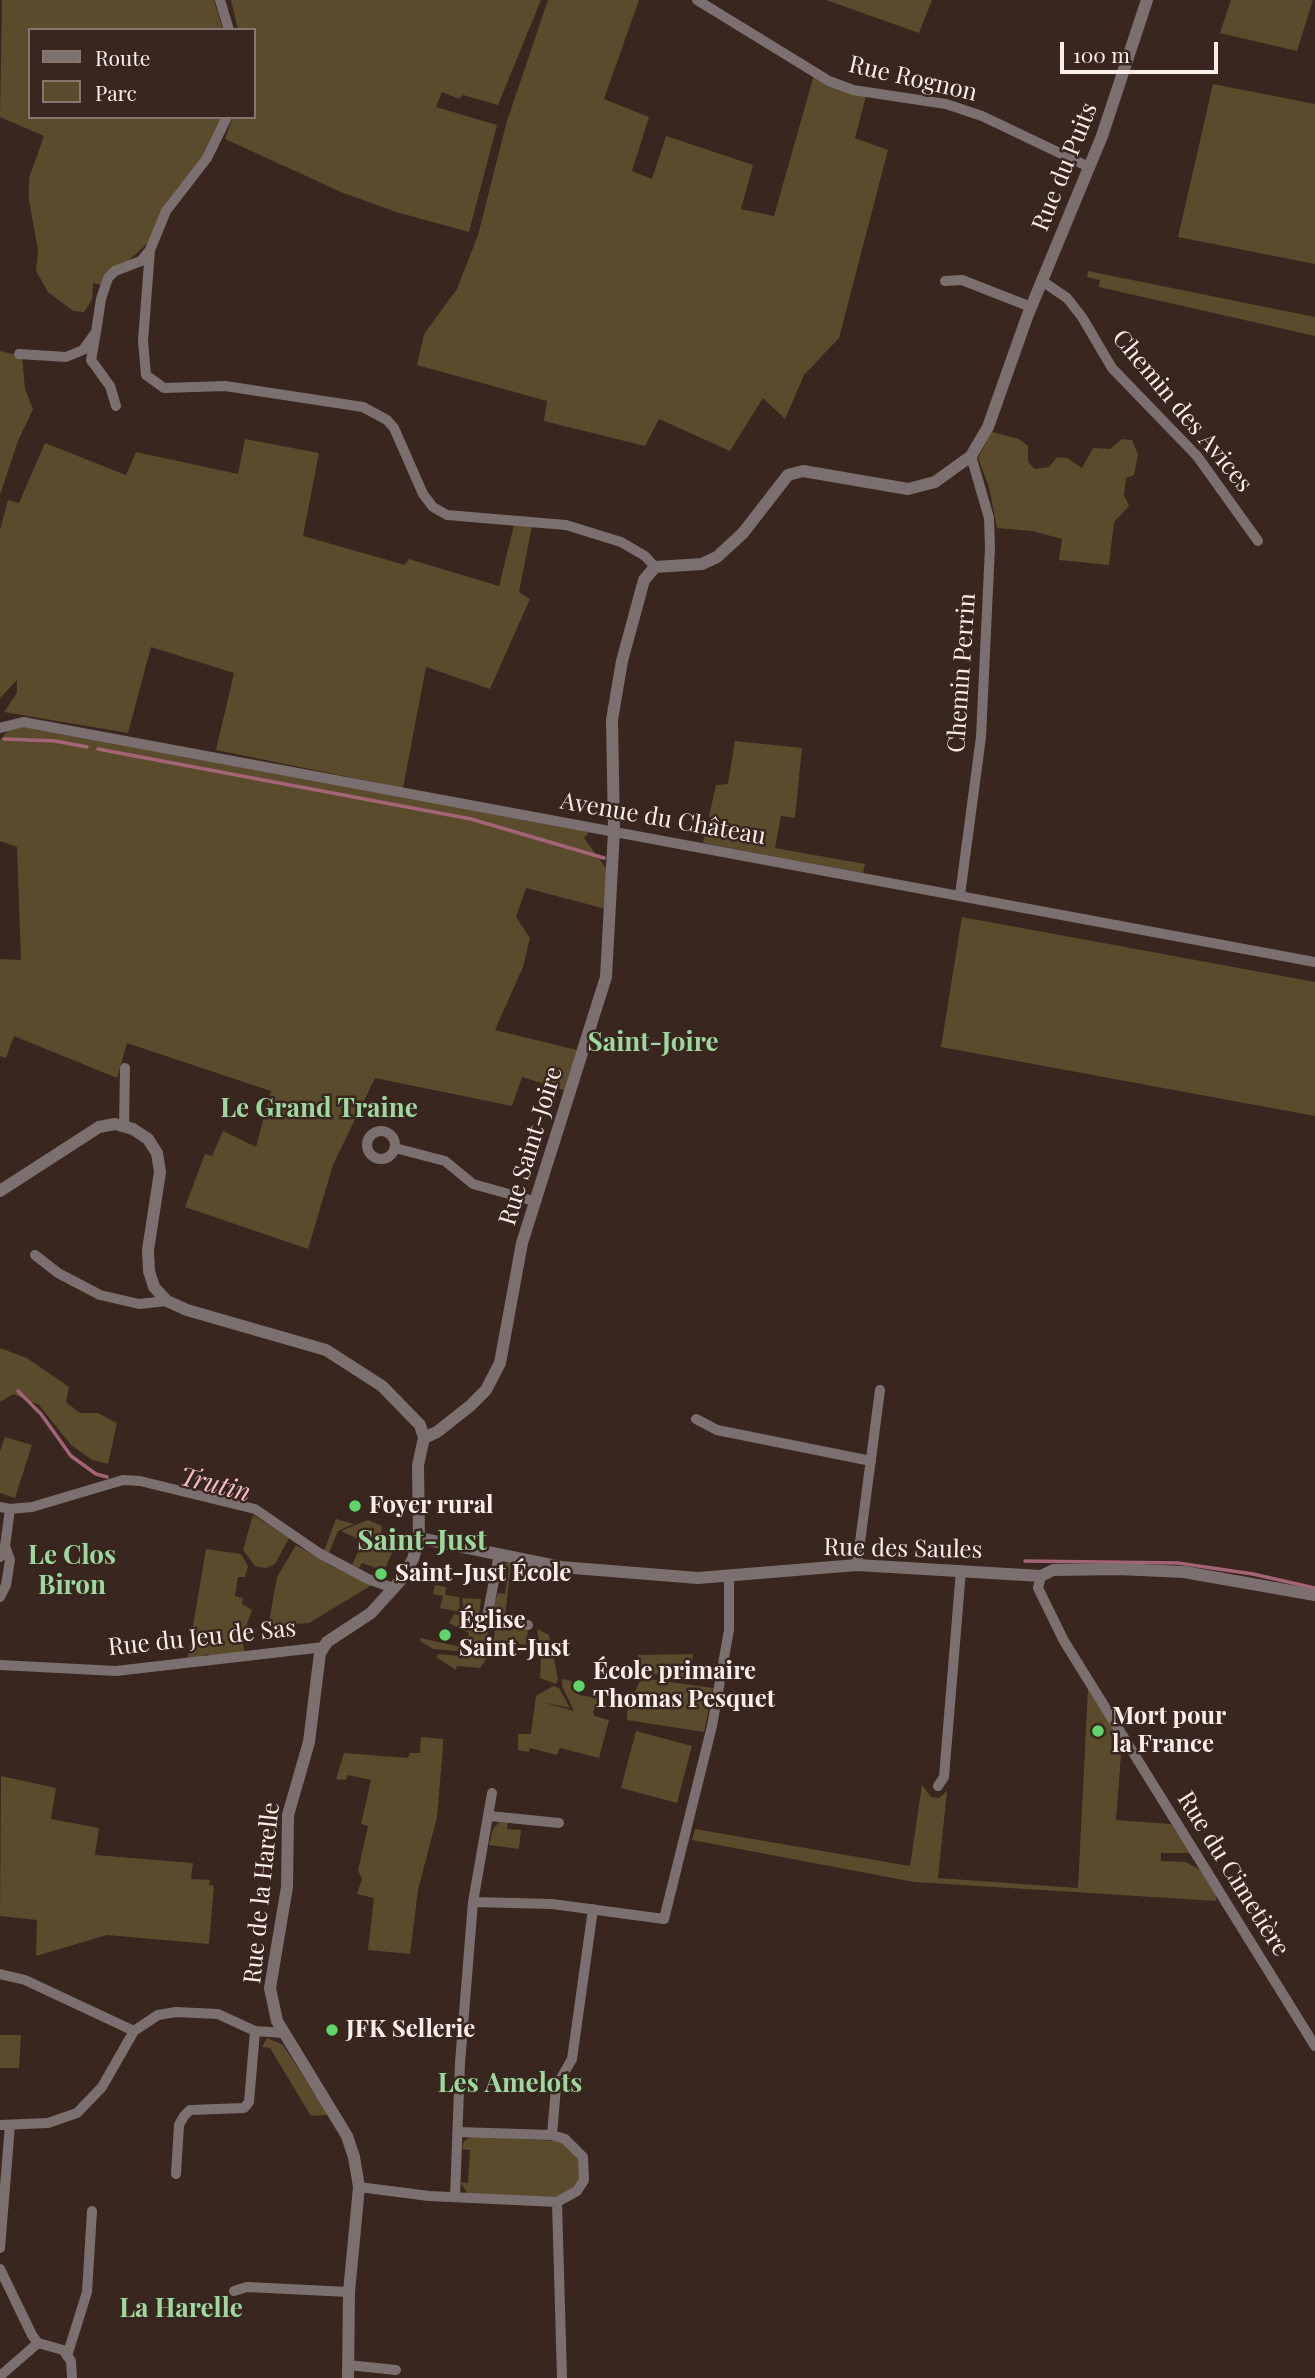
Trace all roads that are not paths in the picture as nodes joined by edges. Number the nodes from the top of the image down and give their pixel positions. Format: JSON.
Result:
{"nodes":[{"id":1,"x":220,"y":0,"type":"edge"},
{"id":2,"x":697,"y":0,"type":"edge"},
{"id":3,"x":1147,"y":0,"type":"edge"},
{"id":4,"x":228,"y":28,"type":"edge"},
{"id":5,"x":226,"y":119,"type":"edge"},
{"id":6,"x":1089,"y":167,"type":"junction"},
{"id":7,"x":150,"y":250,"type":"junction"},
{"id":8,"x":946,"y":281,"type":"dead end"},
{"id":9,"x":1042,"y":281,"type":"junction"},
{"id":10,"x":1031,"y":307,"type":"junction"},
{"id":11,"x":96,"y":332,"type":"junction"},
{"id":12,"x":19,"y":354,"type":"dead end"},
{"id":13,"x":116,"y":406,"type":"dead end"},
{"id":14,"x":971,"y":456,"type":"junction"},
{"id":15,"x":1258,"y":541,"type":"dead end"},
{"id":16,"x":655,"y":567,"type":"junction"},
{"id":17,"x":1,"y":727,"type":"edge"},
{"id":18,"x":614,"y":831,"type":"junction"},
{"id":19,"x":960,"y":895,"type":"junction"},
{"id":20,"x":1315,"y":962,"type":"edge"},
{"id":21,"x":125,"y":1068,"type":"dead end"},
{"id":22,"x":124,"y":1127,"type":"junction"},
{"id":23,"x":395,"y":1148,"type":"dead end"},
{"id":24,"x":0,"y":1191,"type":"edge"},
{"id":25,"x":534,"y":1201,"type":"junction"},
{"id":26,"x":35,"y":1255,"type":"dead end"},
{"id":27,"x":167,"y":1301,"type":"junction"},
{"id":28,"x":880,"y":1390,"type":"dead end"},
{"id":29,"x":696,"y":1419,"type":"dead end"},
{"id":30,"x":424,"y":1438,"type":"junction"},
{"id":31,"x":871,"y":1461,"type":"junction"},
{"id":32,"x":5,"y":1508,"type":"edge"},
{"id":33,"x":419,"y":1538,"type":"junction"},
{"id":34,"x":3,"y":1551,"type":"edge"},
{"id":35,"x":499,"y":1554,"type":"junction"},
{"id":36,"x":857,"y":1565,"type":"junction"},
{"id":37,"x":961,"y":1570,"type":"junction"},
{"id":38,"x":1041,"y":1576,"type":"junction"},
{"id":39,"x":729,"y":1578,"type":"junction"},
{"id":40,"x":394,"y":1588,"type":"junction"},
{"id":41,"x":1315,"y":1595,"type":"edge"},
{"id":42,"x":0,"y":1597,"type":"edge"},
{"id":43,"x":528,"y":1625,"type":"dead end"},
{"id":44,"x":324,"y":1647,"type":"junction"},
{"id":45,"x":0,"y":1665,"type":"edge"},
{"id":46,"x":938,"y":1786,"type":"dead end"},
{"id":47,"x":492,"y":1793,"type":"dead end"},
{"id":48,"x":490,"y":1816,"type":"junction"},
{"id":49,"x":559,"y":1823,"type":"dead end"},
{"id":50,"x":473,"y":1902,"type":"junction"},
{"id":51,"x":593,"y":1909,"type":"junction"},
{"id":52,"x":0,"y":1974,"type":"edge"},
{"id":53,"x":274,"y":2007,"type":"junction"},
{"id":54,"x":134,"y":2031,"type":"junction"},
{"id":55,"x":258,"y":2031,"type":"junction"},
{"id":56,"x":284,"y":2034,"type":"junction"},
{"id":57,"x":1315,"y":2046,"type":"edge"},
{"id":58,"x":5,"y":2125,"type":"edge"},
{"id":59,"x":458,"y":2132,"type":"junction"},
{"id":60,"x":552,"y":2135,"type":"junction"},
{"id":61,"x":177,"y":2174,"type":"dead end"},
{"id":62,"x":359,"y":2187,"type":"junction"},
{"id":63,"x":455,"y":2197,"type":"junction"},
{"id":64,"x":557,"y":2202,"type":"junction"},
{"id":65,"x":92,"y":2211,"type":"dead end"},
{"id":66,"x":0,"y":2248,"type":"edge"},
{"id":67,"x":0,"y":2269,"type":"edge"},
{"id":68,"x":234,"y":2291,"type":"dead end"},
{"id":69,"x":349,"y":2292,"type":"junction"},
{"id":70,"x":38,"y":2343,"type":"junction"},
{"id":71,"x":67,"y":2356,"type":"junction"},
{"id":72,"x":348,"y":2364,"type":"junction"},
{"id":73,"x":396,"y":2370,"type":"dead end"},
{"id":74,"x":0,"y":2376,"type":"edge"},
{"id":75,"x":72,"y":2378,"type":"edge"},
{"id":76,"x":348,"y":2378,"type":"edge"},
{"id":77,"x":562,"y":2378,"type":"edge"}],
"edges":[{"from":1,"to":4,"type":"street"},
{"from":2,"to":6,"type":"street","name":"Rue Rognon"},
{"from":3,"to":6,"type":"street","name":"Rue du Puits"},
{"from":5,"to":7,"type":"street"},
{"from":6,"to":9,"type":"street","name":"Rue du Puits"},
{"from":7,"to":11,"type":"street"},
{"from":7,"to":16,"type":"street"},
{"from":8,"to":10,"type":"street"},
{"from":9,"to":10,"type":"street","name":"Rue du Puits"},
{"from":9,"to":15,"type":"street","name":"Chemin des Avices"},
{"from":10,"to":14,"type":"street","name":"Rue du Puits"},
{"from":11,"to":12,"type":"street"},
{"from":11,"to":13,"type":"street"},
{"from":14,"to":16,"type":"street"},
{"from":14,"to":19,"type":"street","name":"Chemin Perrin"},
{"from":16,"to":18,"type":"street","name":"Rue Saint-Joire"},
{"from":17,"to":18,"type":"street","name":"Avenue du Château"},
{"from":18,"to":19,"type":"street","name":"Avenue du Château"},
{"from":18,"to":25,"type":"street","name":"Rue Saint-Joire"},
{"from":19,"to":20,"type":"street","name":"Avenue du Château"},
{"from":21,"to":22,"type":"street"},
{"from":22,"to":24,"type":"street"},
{"from":22,"to":27,"type":"street"},
{"from":23,"to":25,"type":"street"},
{"from":25,"to":30,"type":"street","name":"Rue Saint-Joire"},
{"from":26,"to":27,"type":"street"},
{"from":27,"to":30,"type":"street"},
{"from":28,"to":31,"type":"street"},
{"from":29,"to":31,"type":"street"},
{"from":30,"to":33,"type":"street"},
{"from":31,"to":36,"type":"street"},
{"from":32,"to":34,"type":"street"},
{"from":32,"to":40,"type":"street"},
{"from":33,"to":35,"type":"street","name":"Rue des Saules"},
{"from":33,"to":40,"type":"street"},
{"from":34,"to":42,"type":"street"},
{"from":35,"to":39,"type":"street","name":"Rue des Saules"},
{"from":35,"to":43,"type":"street"},
{"from":36,"to":37,"type":"street","name":"Rue des Saules"},
{"from":36,"to":39,"type":"street","name":"Rue des Saules"},
{"from":37,"to":38,"type":"street","name":"Rue des Saules"},
{"from":37,"to":46,"type":"street"},
{"from":38,"to":41,"type":"street","name":"Rue des Saules"},
{"from":38,"to":57,"type":"street","name":"Rue du Cimetière"},
{"from":39,"to":51,"type":"street"},
{"from":40,"to":44,"type":"street"},
{"from":44,"to":45,"type":"street","name":"Rue du Jeu de Sas"},
{"from":44,"to":53,"type":"street","name":"Rue de la Harelle"},
{"from":47,"to":48,"type":"street"},
{"from":48,"to":49,"type":"street"},
{"from":48,"to":50,"type":"street"},
{"from":50,"to":51,"type":"street"},
{"from":50,"to":59,"type":"street"},
{"from":51,"to":60,"type":"street"},
{"from":52,"to":54,"type":"street"},
{"from":53,"to":55,"type":"street"},
{"from":53,"to":56,"type":"street","name":"Rue de la Harelle"},
{"from":54,"to":55,"type":"street"},
{"from":54,"to":58,"type":"street"},
{"from":55,"to":56,"type":"street"},
{"from":55,"to":61,"type":"street"},
{"from":56,"to":62,"type":"street","name":"Rue de la Harelle"},
{"from":58,"to":66,"type":"street"},
{"from":59,"to":60,"type":"street"},
{"from":59,"to":63,"type":"street"},
{"from":60,"to":64,"type":"street"},
{"from":62,"to":63,"type":"street"},
{"from":62,"to":69,"type":"street","name":"Rue de la Harelle"},
{"from":63,"to":64,"type":"street"},
{"from":64,"to":77,"type":"street"},
{"from":65,"to":71,"type":"street"},
{"from":67,"to":70,"type":"street"},
{"from":68,"to":69,"type":"street"},
{"from":69,"to":72,"type":"street","name":"Rue de la Harelle"},
{"from":70,"to":71,"type":"street"},
{"from":70,"to":74,"type":"street"},
{"from":71,"to":75,"type":"street"},
{"from":72,"to":73,"type":"street"},
{"from":72,"to":76,"type":"street","name":"Rue de la Harelle"}]}
